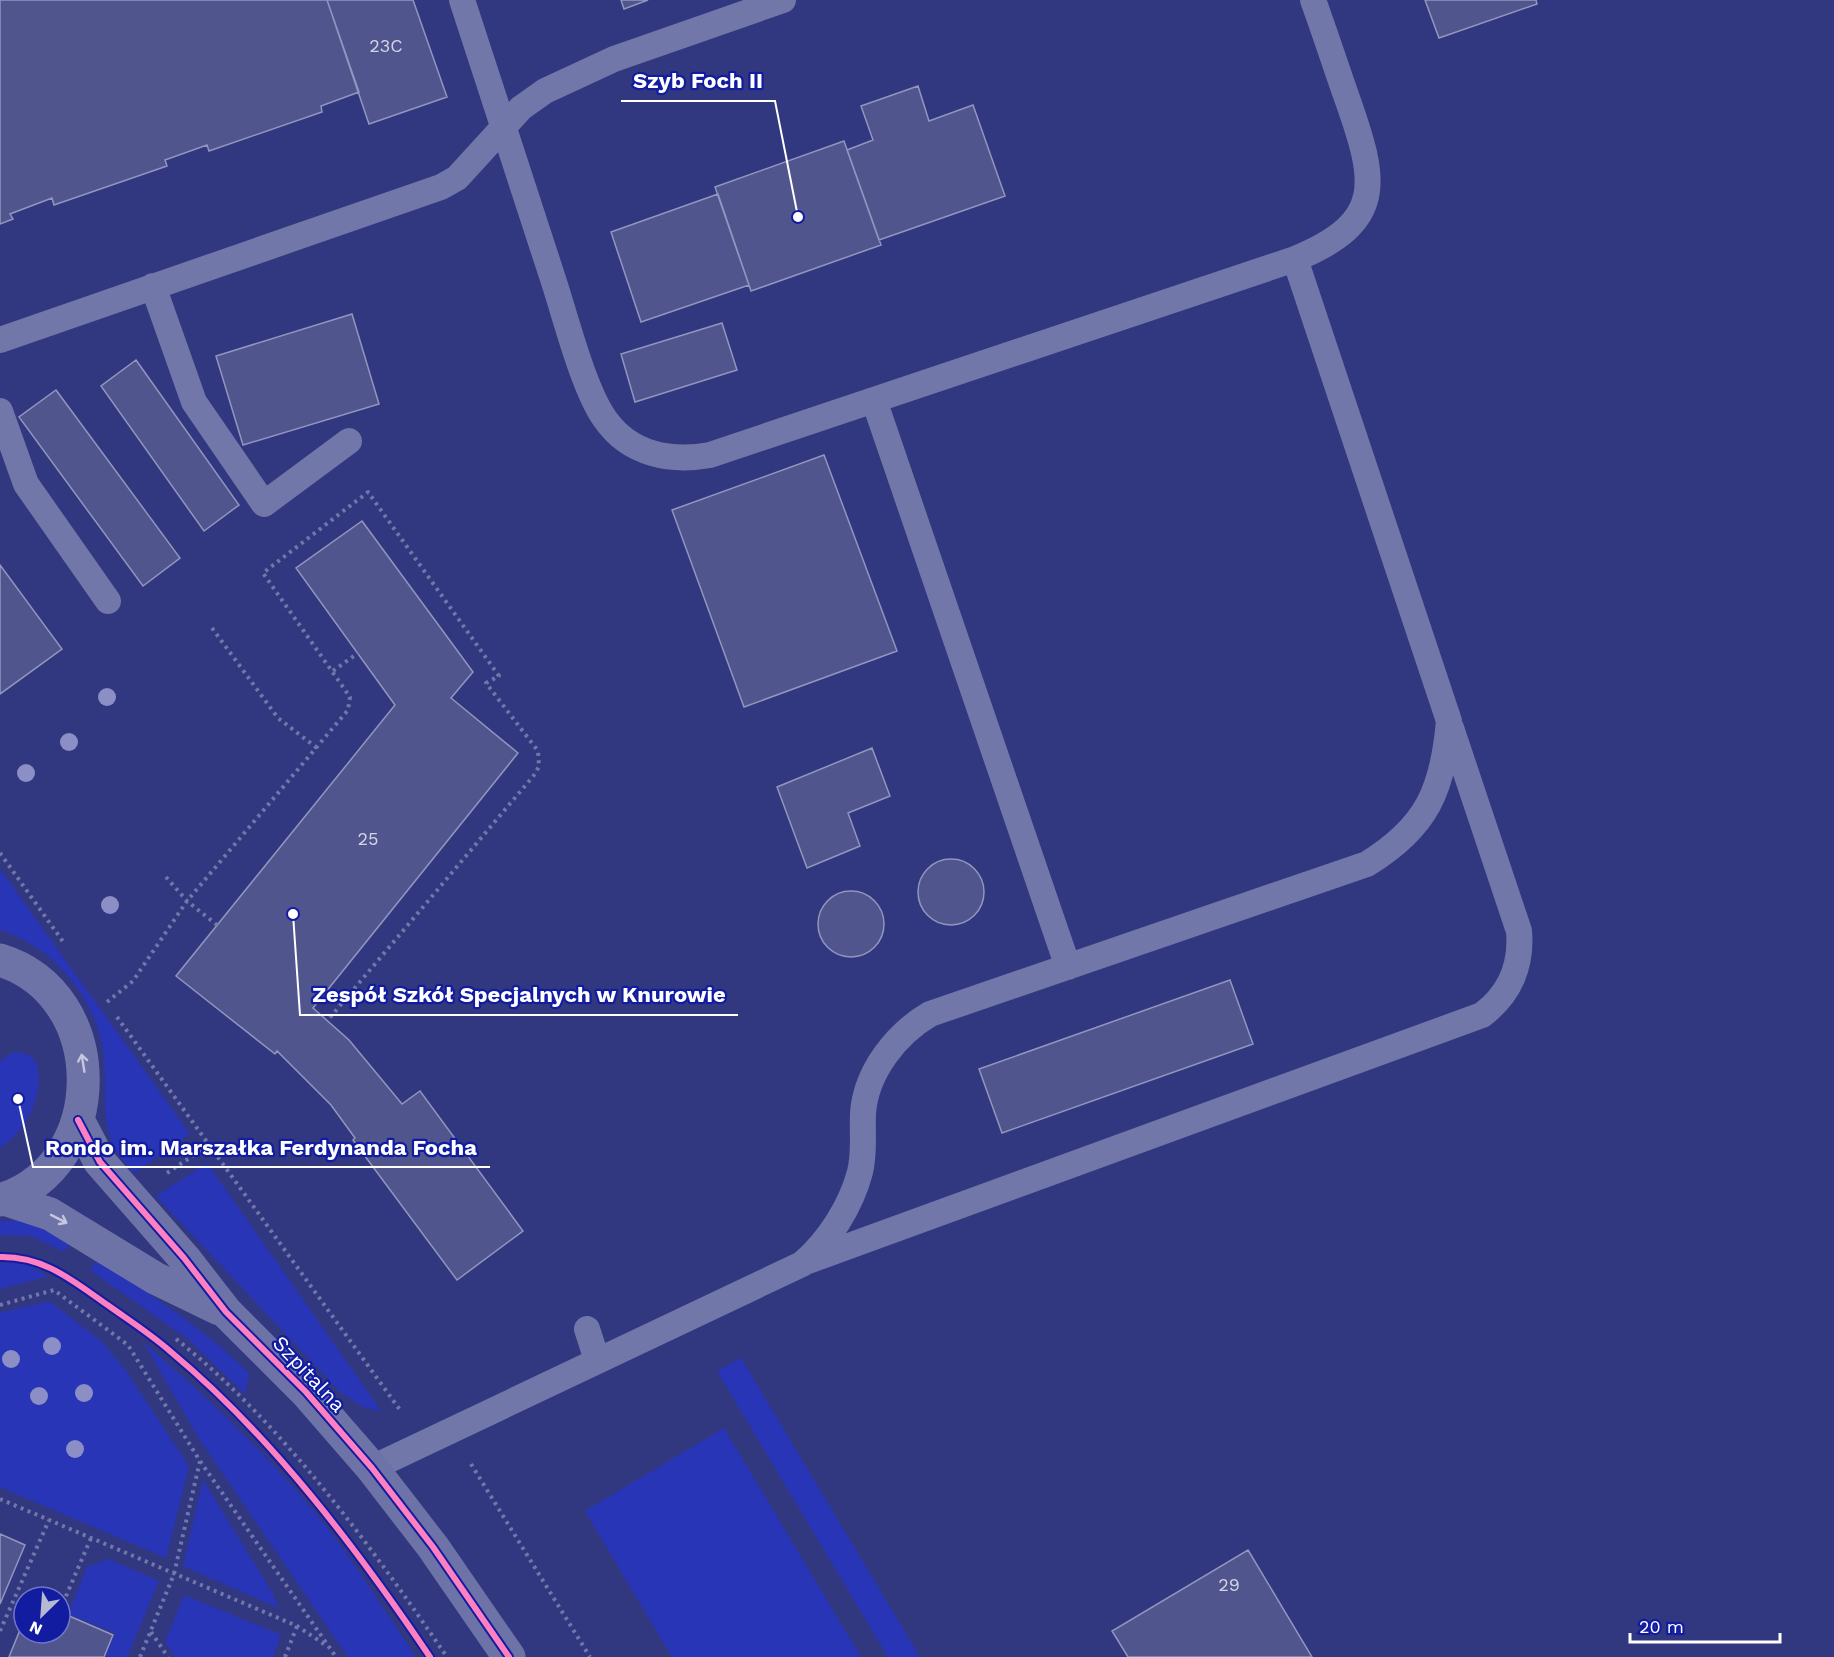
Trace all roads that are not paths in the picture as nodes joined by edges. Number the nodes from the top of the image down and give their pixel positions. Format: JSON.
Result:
{"nodes":[{"id":1,"x":462,"y":0,"type":"edge"},
{"id":2,"x":783,"y":0,"type":"edge"},
{"id":3,"x":1313,"y":0,"type":"edge"},
{"id":4,"x":504,"y":127,"type":"junction"},
{"id":5,"x":1295,"y":259,"type":"junction"},
{"id":6,"x":153,"y":286,"type":"junction"},
{"id":7,"x":0,"y":340,"type":"edge"},
{"id":8,"x":874,"y":400,"type":"junction"},
{"id":9,"x":0,"y":411,"type":"edge"},
{"id":10,"x":350,"y":441,"type":"dead end"},
{"id":11,"x":108,"y":601,"type":"dead end"},
{"id":12,"x":1449,"y":721,"type":"junction"},
{"id":13,"x":0,"y":960,"type":"edge"},
{"id":14,"x":1068,"y":967,"type":"junction"},
{"id":15,"x":78,"y":1120,"type":"junction"},
{"id":16,"x":2,"y":1200,"type":"edge"},
{"id":17,"x":802,"y":1264,"type":"junction"},
{"id":18,"x":226,"y":1312,"type":"junction"},
{"id":19,"x":587,"y":1329,"type":"dead end"},
{"id":20,"x":597,"y":1360,"type":"junction"},
{"id":21,"x":372,"y":1468,"type":"junction"},
{"id":22,"x":509,"y":1657,"type":"edge"}],
"edges":[{"from":1,"to":4,"type":"lane"},
{"from":2,"to":4,"type":"lane"},
{"from":3,"to":5,"type":"lane"},
{"from":4,"to":6,"type":"lane"},
{"from":4,"to":8,"type":"lane"},
{"from":5,"to":8,"type":"lane"},
{"from":5,"to":12,"type":"lane"},
{"from":6,"to":7,"type":"lane"},
{"from":6,"to":10,"type":"lane"},
{"from":8,"to":14,"type":"lane"},
{"from":9,"to":11,"type":"lane"},
{"from":12,"to":14,"type":"lane"},
{"from":12,"to":17,"type":"lane"},
{"from":15,"to":13,"type":"street","one_way":true},
{"from":14,"to":17,"type":"lane"},
{"from":15,"to":16,"type":"street"},
{"from":15,"to":18,"type":"street","name":"Szpitalna"},
{"from":16,"to":18,"type":"street","name":"Szpitalna","one_way":true},
{"from":17,"to":20,"type":"lane"},
{"from":18,"to":21,"type":"street","name":"Szpitalna"},
{"from":19,"to":20,"type":"lane"},
{"from":20,"to":21,"type":"lane"},
{"from":21,"to":22,"type":"street","name":"Szpitalna"}]}
